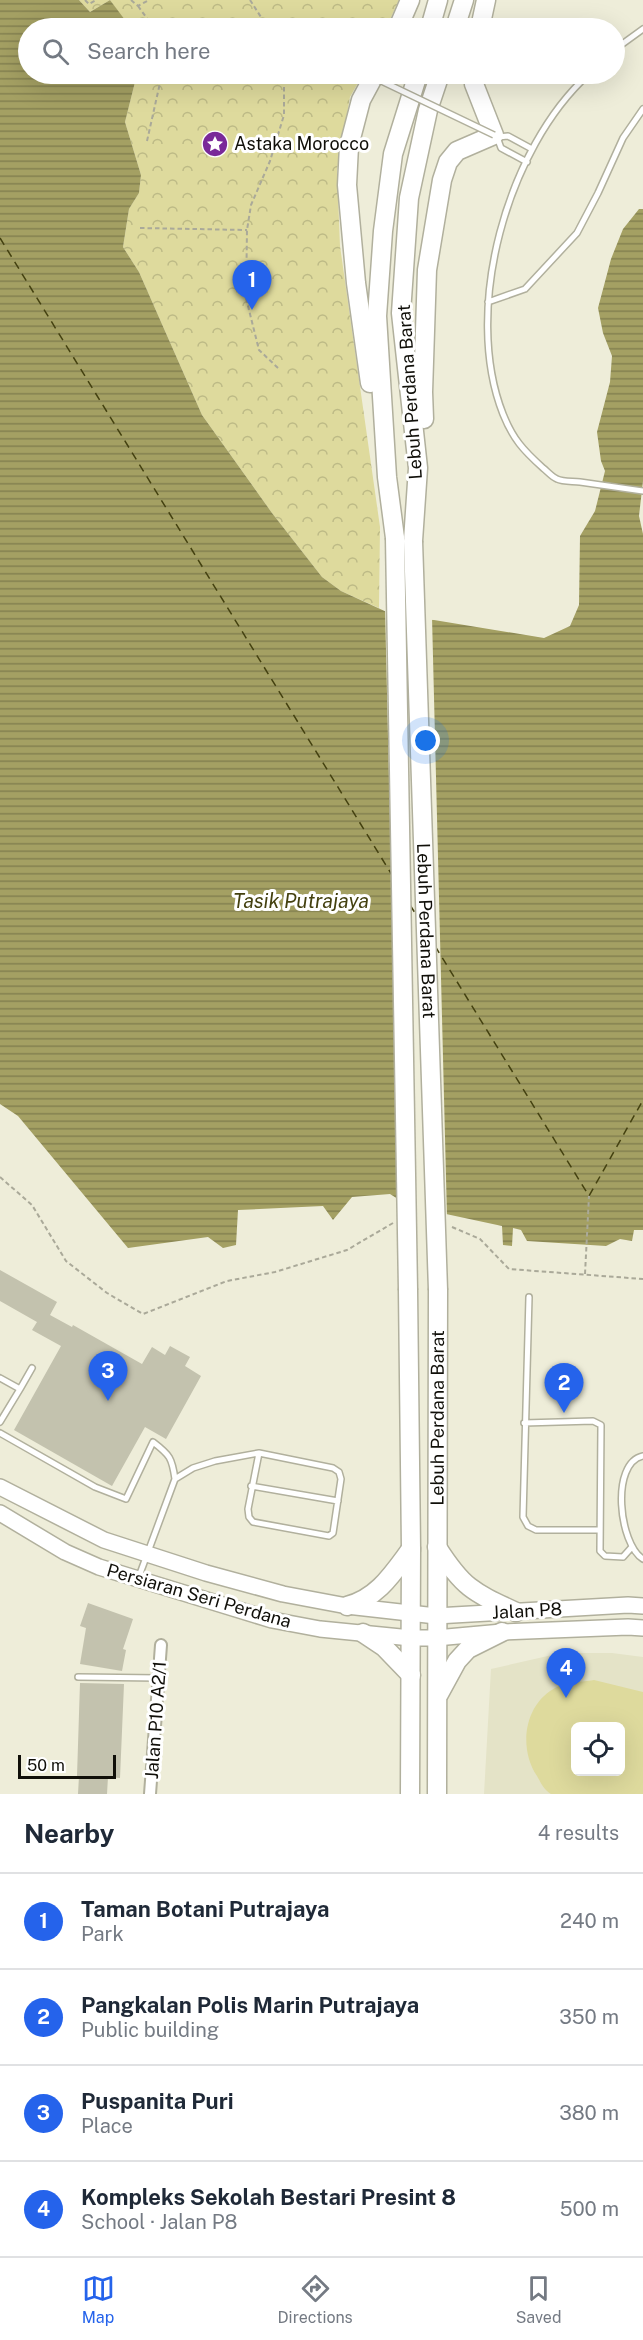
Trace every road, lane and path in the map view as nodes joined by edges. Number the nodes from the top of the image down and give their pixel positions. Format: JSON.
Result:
{"nodes":[{"id":1,"x":85,"y":0,"type":"edge"},
{"id":2,"x":96,"y":0,"type":"edge"},
{"id":3,"x":131,"y":0,"type":"edge"},
{"id":4,"x":149,"y":0,"type":"edge"},
{"id":5,"x":250,"y":0,"type":"edge"},
{"id":6,"x":410,"y":0,"type":"edge"},
{"id":7,"x":438,"y":0,"type":"edge"},
{"id":8,"x":464,"y":0,"type":"edge"},
{"id":9,"x":486,"y":0,"type":"edge"},
{"id":10,"x":138,"y":6,"type":"junction"},
{"id":11,"x":147,"y":18,"type":"edge"},
{"id":12,"x":262,"y":18,"type":"edge"},
{"id":13,"x":402,"y":18,"type":"edge"},
{"id":14,"x":433,"y":18,"type":"edge"},
{"id":15,"x":458,"y":18,"type":"edge"},
{"id":16,"x":482,"y":18,"type":"edge"},
{"id":17,"x":643,"y":28,"type":"edge"},
{"id":18,"x":625,"y":42,"type":"edge"},
{"id":19,"x":160,"y":84,"type":"edge"},
{"id":20,"x":284,"y":84,"type":"edge"},
{"id":21,"x":369,"y":84,"type":"edge"},
{"id":22,"x":392,"y":84,"type":"edge"},
{"id":23,"x":415,"y":84,"type":"edge"},
{"id":24,"x":437,"y":84,"type":"edge"},
{"id":25,"x":474,"y":84,"type":"edge"},
{"id":26,"x":580,"y":84,"type":"edge"},
{"id":27,"x":643,"y":109,"type":"edge"},
{"id":28,"x":496,"y":136,"type":"junction"},
{"id":29,"x":147,"y":141,"type":"dead end"},
{"id":30,"x":532,"y":149,"type":"junction"},
{"id":31,"x":527,"y":162,"type":"junction"},
{"id":32,"x":140,"y":228,"type":"dead end"},
{"id":33,"x":247,"y":230,"type":"junction"},
{"id":34,"x":488,"y":302,"type":"junction"},
{"id":35,"x":278,"y":368,"type":"dead end"},
{"id":36,"x":418,"y":468,"type":"junction"},
{"id":37,"x":387,"y":477,"type":"junction"},
{"id":38,"x":643,"y":491,"type":"edge"},
{"id":39,"x":404,"y":539,"type":"junction"},
{"id":40,"x":0,"y":1177,"type":"edge"},
{"id":41,"x":589,"y":1196,"type":"dead end"},
{"id":42,"x":393,"y":1223,"type":"dead end"},
{"id":43,"x":446,"y":1227,"type":"dead end"},
{"id":44,"x":585,"y":1274,"type":"junction"},
{"id":45,"x":643,"y":1279,"type":"edge"},
{"id":46,"x":529,"y":1297,"type":"dead end"},
{"id":47,"x":32,"y":1368,"type":"dead end"},
{"id":48,"x":0,"y":1378,"type":"edge"},
{"id":49,"x":20,"y":1389,"type":"junction"},
{"id":50,"x":0,"y":1422,"type":"edge"},
{"id":51,"x":524,"y":1423,"type":"junction"},
{"id":52,"x":0,"y":1433,"type":"edge"},
{"id":53,"x":259,"y":1453,"type":"junction"},
{"id":54,"x":643,"y":1456,"type":"edge"},
{"id":55,"x":175,"y":1479,"type":"junction"},
{"id":56,"x":251,"y":1486,"type":"junction"},
{"id":57,"x":0,"y":1487,"type":"edge"},
{"id":58,"x":338,"y":1501,"type":"junction"},
{"id":59,"x":0,"y":1514,"type":"edge"},
{"id":60,"x":600,"y":1530,"type":"junction"},
{"id":61,"x":437,"y":1547,"type":"junction"},
{"id":62,"x":631,"y":1548,"type":"junction"},
{"id":63,"x":411,"y":1549,"type":"junction"},
{"id":64,"x":147,"y":1555,"type":"junction"},
{"id":65,"x":643,"y":1559,"type":"edge"},
{"id":66,"x":138,"y":1580,"type":"junction"},
{"id":67,"x":347,"y":1606,"type":"junction"},
{"id":68,"x":643,"y":1606,"type":"edge"},
{"id":69,"x":516,"y":1612,"type":"junction"},
{"id":70,"x":410,"y":1613,"type":"junction"},
{"id":71,"x":436,"y":1616,"type":"junction"},
{"id":72,"x":643,"y":1628,"type":"edge"},
{"id":73,"x":502,"y":1632,"type":"junction"},
{"id":74,"x":363,"y":1634,"type":"junction"},
{"id":75,"x":411,"y":1638,"type":"junction"},
{"id":76,"x":436,"y":1638,"type":"junction"},
{"id":77,"x":161,"y":1645,"type":"dead end"},
{"id":78,"x":411,"y":1675,"type":"junction"},
{"id":79,"x":78,"y":1677,"type":"dead end"},
{"id":80,"x":159,"y":1678,"type":"junction"},
{"id":81,"x":438,"y":1696,"type":"junction"},
{"id":82,"x":150,"y":1794,"type":"edge"},
{"id":83,"x":410,"y":1794,"type":"edge"},
{"id":84,"x":437,"y":1794,"type":"edge"}],
"edges":[{"from":1,"to":2,"type":"path"},
{"from":3,"to":10,"type":"path"},
{"from":4,"to":10,"type":"path"},
{"from":5,"to":12,"type":"path"},
{"from":6,"to":13,"type":"main road"},
{"from":7,"to":14,"type":"main road"},
{"from":8,"to":15,"type":"main road"},
{"from":9,"to":16,"type":"main road"},
{"from":10,"to":11,"type":"path"},
{"from":17,"to":18,"type":"lane"},
{"from":19,"to":29,"type":"path"},
{"from":20,"to":33,"type":"path"},
{"from":21,"to":37,"type":"main road"},
{"from":22,"to":28,"type":"lane","bridge":true},
{"from":23,"to":37,"type":"main road","name":"Lebuh Perdana Barat"},
{"from":24,"to":36,"type":"main road","name":"Lebuh Perdana Barat"},
{"from":25,"to":28,"type":"main road"},
{"from":26,"to":30,"type":"lane"},
{"from":27,"to":34,"type":"lane"},
{"from":28,"to":30,"type":"lane"},
{"from":28,"to":31,"type":"lane"},
{"from":28,"to":36,"type":"main road"},
{"from":30,"to":31,"type":"lane"},
{"from":31,"to":34,"type":"lane"},
{"from":32,"to":33,"type":"path"},
{"from":33,"to":35,"type":"path"},
{"from":34,"to":38,"type":"lane"},
{"from":36,"to":39,"type":"main road","name":"Lebuh Perdana Barat"},
{"from":37,"to":39,"type":"main road","name":"Lebuh Perdana Barat"},
{"from":39,"to":61,"type":"main road","name":"Lebuh Perdana Barat","bridge":true},
{"from":39,"to":63,"type":"main road","name":"Lebuh Perdana Barat","bridge":true},
{"from":40,"to":42,"type":"path"},
{"from":41,"to":44,"type":"path"},
{"from":43,"to":44,"type":"path"},
{"from":44,"to":45,"type":"path"},
{"from":46,"to":51,"type":"lane"},
{"from":47,"to":49,"type":"lane"},
{"from":48,"to":49,"type":"lane"},
{"from":49,"to":50,"type":"lane"},
{"from":51,"to":60,"type":"lane"},
{"from":51,"to":60,"type":"lane"},
{"from":52,"to":55,"type":"lane"},
{"from":53,"to":55,"type":"lane"},
{"from":53,"to":56,"type":"lane"},
{"from":53,"to":58,"type":"lane"},
{"from":54,"to":62,"type":"lane"},
{"from":55,"to":64,"type":"lane"},
{"from":56,"to":58,"type":"lane"},
{"from":56,"to":58,"type":"lane"},
{"from":57,"to":64,"type":"street","name":"Persiaran Seri Perdana"},
{"from":59,"to":66,"type":"street","name":"Persiaran Seri Perdana"},
{"from":60,"to":62,"type":"lane"},
{"from":61,"to":69,"type":"main road"},
{"from":61,"to":71,"type":"main road","name":"Lebuh Perdana Barat"},
{"from":62,"to":65,"type":"lane"},
{"from":63,"to":67,"type":"main road"},
{"from":63,"to":70,"type":"main road","name":"Lebuh Perdana Barat"},
{"from":64,"to":66,"type":"lane"},
{"from":64,"to":67,"type":"street","name":"Persiaran Seri Perdana"},
{"from":66,"to":74,"type":"street","name":"Persiaran Seri Perdana"},
{"from":67,"to":70,"type":"street","name":"Persiaran Seri Perdana"},
{"from":68,"to":69,"type":"street","name":"Jalan P8"},
{"from":69,"to":71,"type":"street","name":"Jalan P8"},
{"from":70,"to":71,"type":"street","name":"Jalan P8"},
{"from":70,"to":75,"type":"main road","name":"Lebuh Perdana Barat"},
{"from":71,"to":76,"type":"main road","name":"Lebuh Perdana Barat"},
{"from":72,"to":73,"type":"street","name":"Jalan P8"},
{"from":73,"to":76,"type":"street","name":"Jalan P8"},
{"from":73,"to":81,"type":"main road"},
{"from":74,"to":75,"type":"street","name":"Persiaran Seri Perdana"},
{"from":74,"to":78,"type":"main road"},
{"from":75,"to":76,"type":"street","name":"Jalan P8"},
{"from":75,"to":78,"type":"main road","name":"Lebuh Perdana Barat"},
{"from":76,"to":81,"type":"main road","name":"Lebuh Perdana Barat"},
{"from":77,"to":80,"type":"street","name":"Jalan P10 A2/1"},
{"from":78,"to":83,"type":"main road","name":"Lebuh Perdana Barat"},
{"from":79,"to":80,"type":"lane"},
{"from":80,"to":82,"type":"street","name":"Jalan P10 A2/1"},
{"from":81,"to":84,"type":"main road","name":"Lebuh Perdana Barat"}]}
